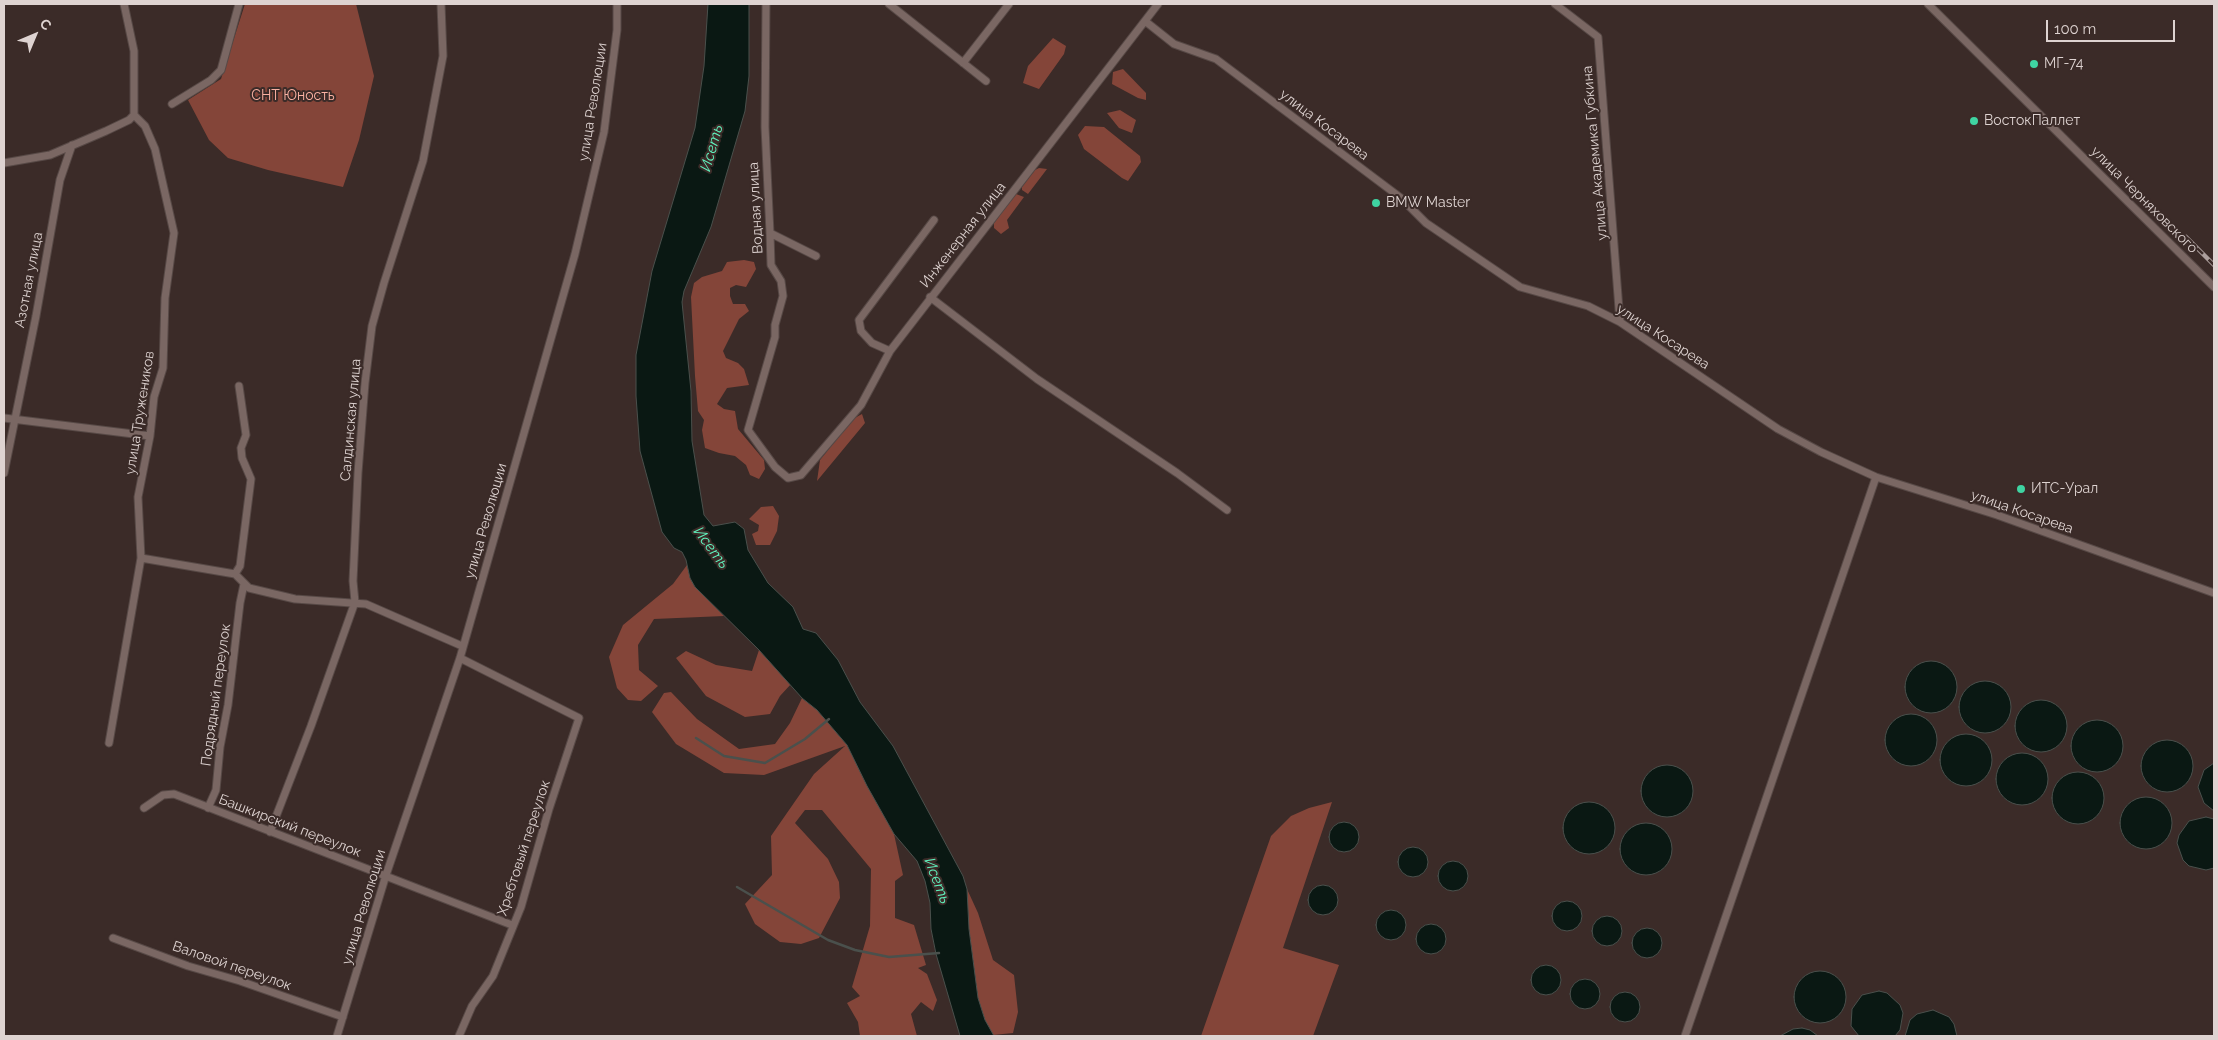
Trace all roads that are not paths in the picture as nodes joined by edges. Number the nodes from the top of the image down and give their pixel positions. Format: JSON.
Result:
{"nodes":[{"id":1,"x":124,"y":4,"type":"edge"},
{"id":2,"x":239,"y":4,"type":"edge"},
{"id":3,"x":441,"y":4,"type":"edge"},
{"id":4,"x":617,"y":4,"type":"edge"},
{"id":5,"x":766,"y":4,"type":"edge"},
{"id":6,"x":889,"y":4,"type":"edge"},
{"id":7,"x":1009,"y":4,"type":"edge"},
{"id":8,"x":1158,"y":4,"type":"edge"},
{"id":9,"x":1555,"y":4,"type":"edge"},
{"id":10,"x":1928,"y":4,"type":"edge"},
{"id":11,"x":1145,"y":21,"type":"junction"},
{"id":12,"x":963,"y":63,"type":"junction"},
{"id":13,"x":986,"y":81,"type":"dead end"},
{"id":14,"x":172,"y":104,"type":"dead end"},
{"id":15,"x":134,"y":114,"type":"junction"},
{"id":16,"x":72,"y":145,"type":"junction"},
{"id":17,"x":4,"y":163,"type":"edge"},
{"id":18,"x":934,"y":220,"type":"dead end"},
{"id":19,"x":770,"y":233,"type":"junction"},
{"id":20,"x":816,"y":256,"type":"dead end"},
{"id":21,"x":2214,"y":287,"type":"edge"},
{"id":22,"x":930,"y":297,"type":"junction"},
{"id":23,"x":1620,"y":322,"type":"junction"},
{"id":24,"x":890,"y":351,"type":"junction"},
{"id":25,"x":239,"y":386,"type":"dead end"},
{"id":26,"x":4,"y":418,"type":"edge"},
{"id":27,"x":15,"y":421,"type":"junction"},
{"id":28,"x":150,"y":436,"type":"junction"},
{"id":29,"x":4,"y":473,"type":"edge"},
{"id":30,"x":1876,"y":477,"type":"junction"},
{"id":31,"x":788,"y":478,"type":"joint"},
{"id":32,"x":1228,"y":510,"type":"dead end"},
{"id":33,"x":141,"y":558,"type":"junction"},
{"id":34,"x":235,"y":574,"type":"junction"},
{"id":35,"x":244,"y":584,"type":"junction"},
{"id":36,"x":2214,"y":593,"type":"edge"},
{"id":37,"x":354,"y":602,"type":"junction"},
{"id":38,"x":462,"y":646,"type":"junction"},
{"id":39,"x":460,"y":658,"type":"junction"},
{"id":40,"x":109,"y":743,"type":"dead end"},
{"id":41,"x":144,"y":808,"type":"dead end"},
{"id":42,"x":208,"y":808,"type":"junction"},
{"id":43,"x":270,"y":832,"type":"junction"},
{"id":44,"x":386,"y":875,"type":"junction"},
{"id":45,"x":512,"y":925,"type":"junction"},
{"id":46,"x":113,"y":938,"type":"dead end"},
{"id":47,"x":343,"y":1017,"type":"junction"},
{"id":48,"x":338,"y":1036,"type":"edge"},
{"id":49,"x":459,"y":1036,"type":"edge"},
{"id":50,"x":1685,"y":1036,"type":"edge"}],
"edges":[{"from":1,"to":15,"type":"street"},
{"from":2,"to":14,"type":"street"},
{"from":3,"to":37,"type":"street","name":"Салдинская улица"},
{"from":4,"to":38,"type":"street","name":"улица Революции"},
{"from":5,"to":19,"type":"street","name":"Водная улица"},
{"from":6,"to":12,"type":"street"},
{"from":7,"to":12,"type":"street"},
{"from":8,"to":11,"type":"street","name":"Инженерная улица"},
{"from":9,"to":23,"type":"street","name":"улица Академика Губкина"},
{"from":10,"to":21,"type":"street","name":"улица Черняховского"},
{"from":11,"to":22,"type":"street","name":"Инженерная улица"},
{"from":11,"to":23,"type":"street","name":"улица Косарева"},
{"from":12,"to":13,"type":"street"},
{"from":15,"to":16,"type":"street"},
{"from":15,"to":28,"type":"street","name":"улица Тружеников"},
{"from":16,"to":17,"type":"street"},
{"from":16,"to":27,"type":"street","name":"Азотная улица"},
{"from":18,"to":24,"type":"street"},
{"from":19,"to":20,"type":"street"},
{"from":19,"to":31,"type":"street","name":"Водная улица"},
{"from":22,"to":24,"type":"street","name":"Инженерная улица"},
{"from":22,"to":32,"type":"street"},
{"from":23,"to":30,"type":"street","name":"улица Косарева"},
{"from":24,"to":31,"type":"street","name":"Инженерная улица"},
{"from":25,"to":34,"type":"street"},
{"from":26,"to":27,"type":"street"},
{"from":27,"to":28,"type":"street"},
{"from":27,"to":29,"type":"street","name":"Азотная улица"},
{"from":28,"to":33,"type":"street","name":"улица Тружеников"},
{"from":30,"to":36,"type":"street","name":"улица Косарева"},
{"from":30,"to":50,"type":"street"},
{"from":33,"to":34,"type":"street"},
{"from":33,"to":40,"type":"street","name":"улица Тружеников"},
{"from":34,"to":35,"type":"street"},
{"from":35,"to":37,"type":"street"},
{"from":35,"to":42,"type":"street","name":"Подрядный переулок"},
{"from":37,"to":38,"type":"street"},
{"from":37,"to":43,"type":"street","name":"Салдинская улица"},
{"from":38,"to":39,"type":"street","name":"улица Революции"},
{"from":39,"to":44,"type":"street","name":"улица Революции"},
{"from":39,"to":45,"type":"street","name":"Хребтовый переулок"},
{"from":41,"to":42,"type":"street","name":"Башкирский переулок"},
{"from":42,"to":43,"type":"street","name":"Башкирский переулок"},
{"from":43,"to":44,"type":"street","name":"Башкирский переулок"},
{"from":44,"to":45,"type":"street","name":"Башкирский переулок"},
{"from":44,"to":47,"type":"street","name":"улица Революции"},
{"from":45,"to":49,"type":"street","name":"Хребтовый переулок"},
{"from":46,"to":47,"type":"street","name":"Валовой переулок"},
{"from":47,"to":48,"type":"street","name":"улица Революции"}]}
